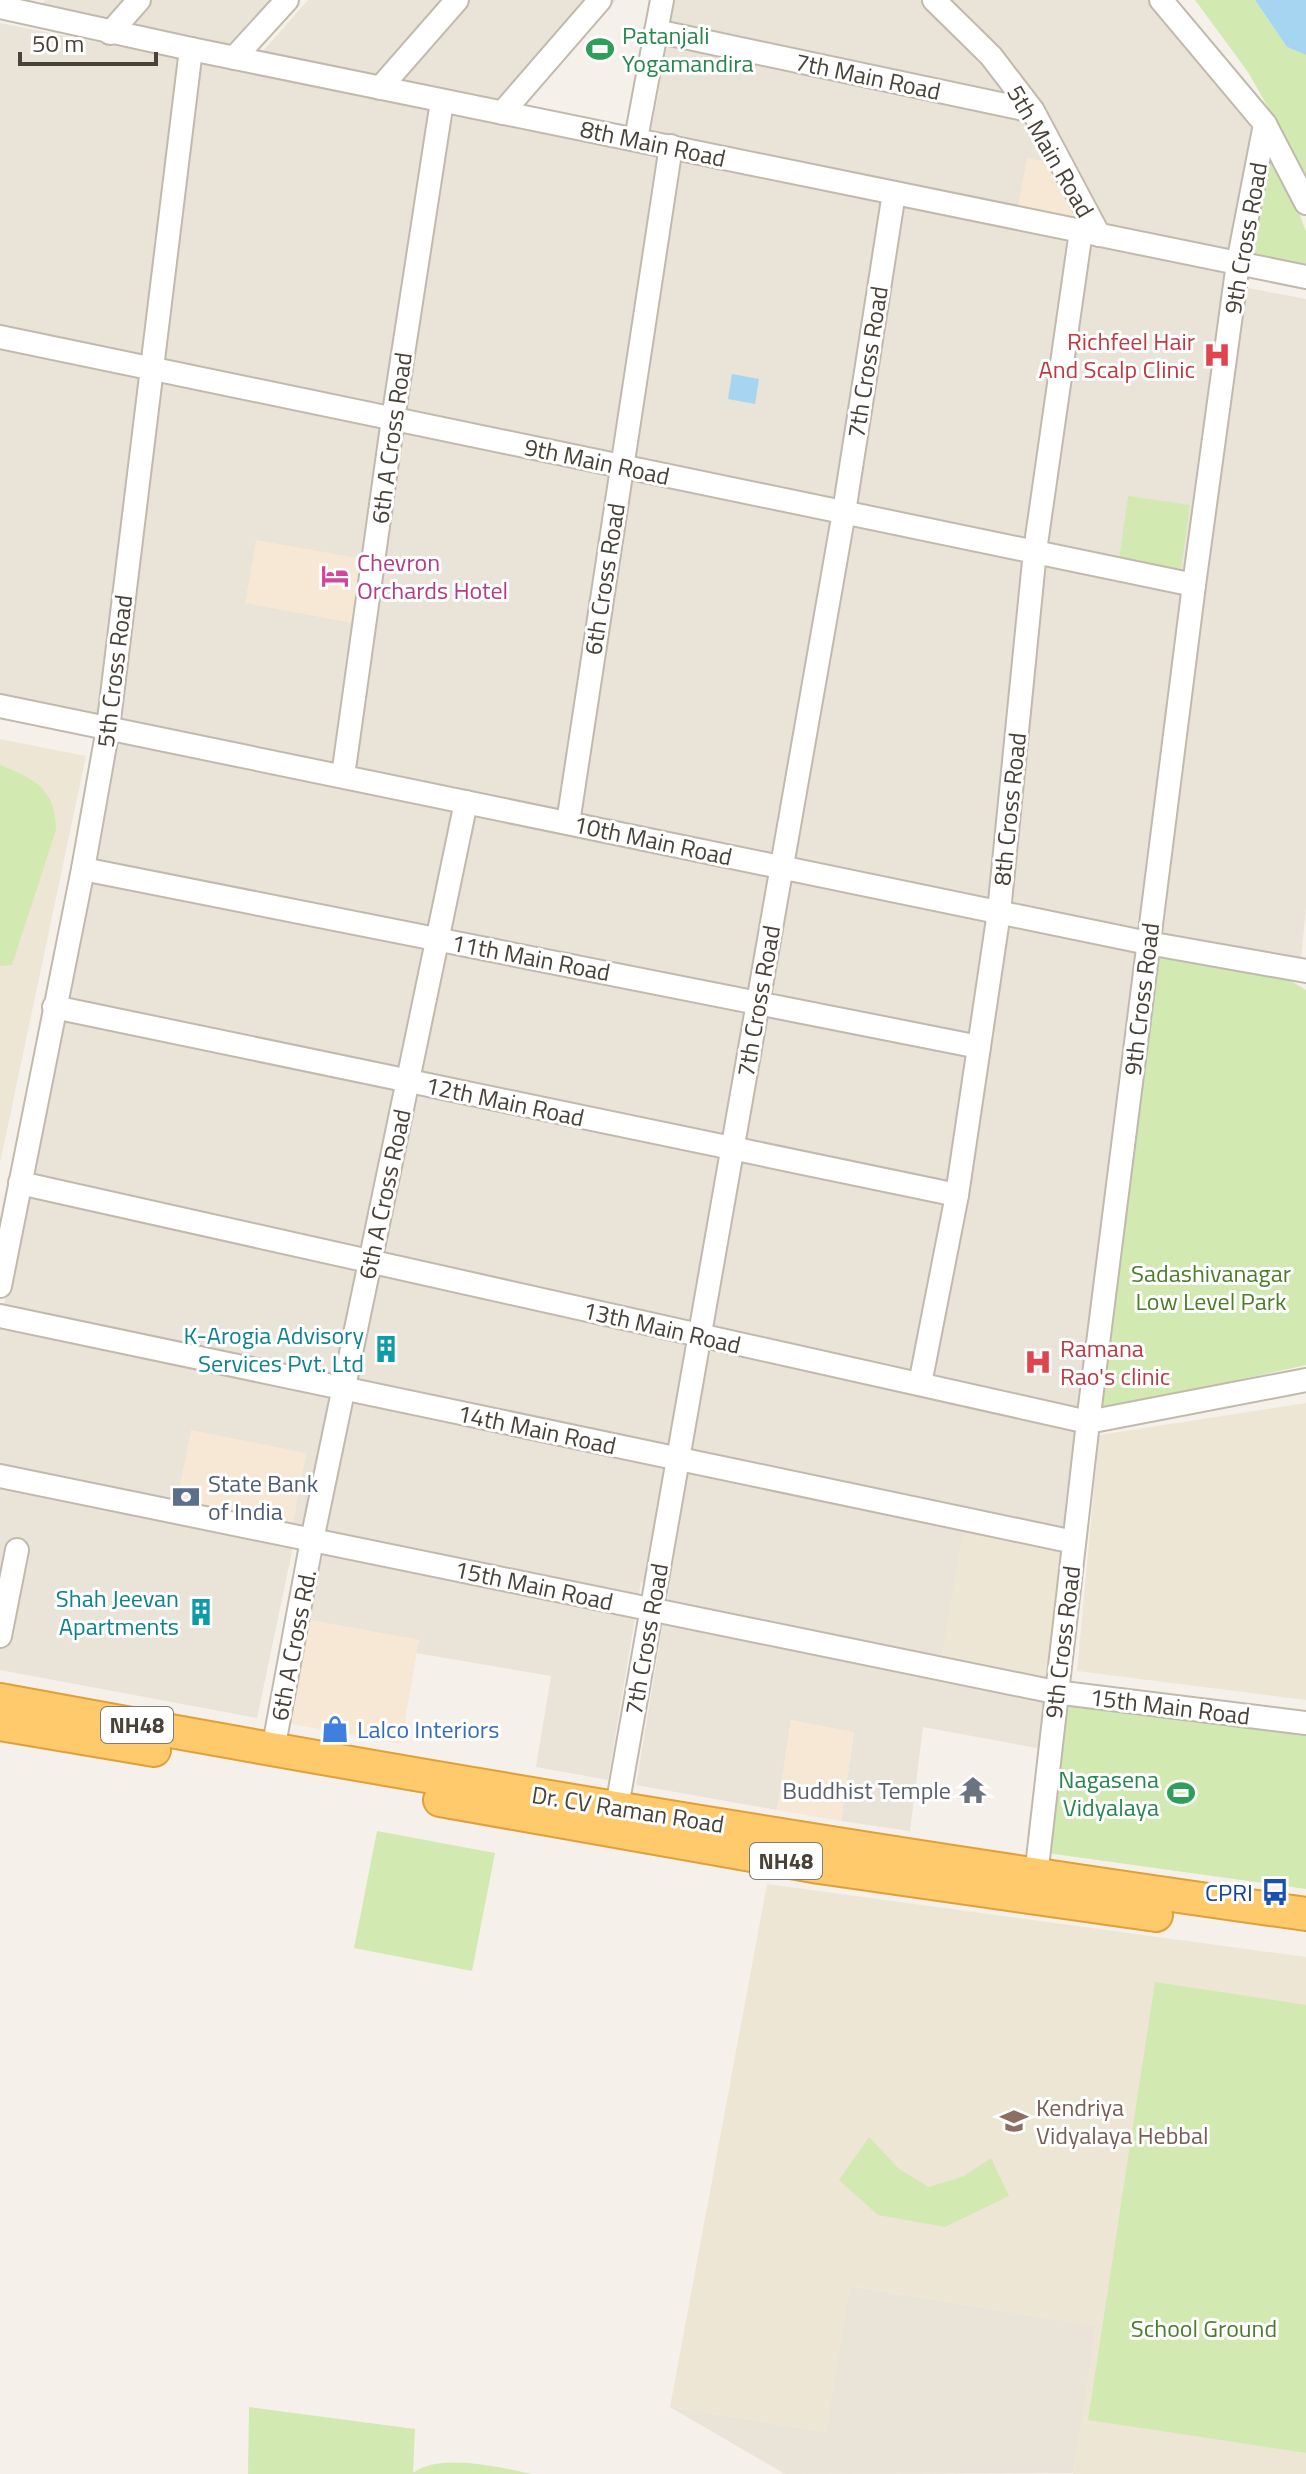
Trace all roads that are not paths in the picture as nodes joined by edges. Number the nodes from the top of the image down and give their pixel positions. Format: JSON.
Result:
{"nodes":[{"id":1,"x":139,"y":0,"type":"edge"},
{"id":2,"x":287,"y":0,"type":"edge"},
{"id":3,"x":457,"y":0,"type":"edge"},
{"id":4,"x":600,"y":0,"type":"edge"},
{"id":5,"x":662,"y":0,"type":"edge"},
{"id":6,"x":934,"y":0,"type":"edge"},
{"id":7,"x":1161,"y":0,"type":"edge"},
{"id":8,"x":0,"y":7,"type":"edge"},
{"id":9,"x":656,"y":31,"type":"junction"},
{"id":10,"x":110,"y":33,"type":"junction"},
{"id":11,"x":191,"y":49,"type":"junction"},
{"id":12,"x":234,"y":58,"type":"junction"},
{"id":13,"x":380,"y":88,"type":"junction"},
{"id":14,"x":442,"y":101,"type":"junction"},
{"id":15,"x":1033,"y":111,"type":"junction"},
{"id":16,"x":502,"y":113,"type":"junction"},
{"id":17,"x":1265,"y":124,"type":"junction"},
{"id":18,"x":636,"y":139,"type":"junction"},
{"id":19,"x":671,"y":146,"type":"junction"},
{"id":20,"x":894,"y":193,"type":"junction"},
{"id":21,"x":1306,"y":203,"type":"edge"},
{"id":22,"x":1090,"y":233,"type":"junction"},
{"id":23,"x":1238,"y":263,"type":"junction"},
{"id":24,"x":1306,"y":277,"type":"edge"},
{"id":25,"x":0,"y":337,"type":"edge"},
{"id":26,"x":151,"y":368,"type":"junction"},
{"id":27,"x":393,"y":419,"type":"junction"},
{"id":28,"x":621,"y":466,"type":"junction"},
{"id":29,"x":844,"y":512,"type":"junction"},
{"id":30,"x":1035,"y":551,"type":"junction"},
{"id":31,"x":1194,"y":585,"type":"junction"},
{"id":32,"x":0,"y":706,"type":"edge"},
{"id":33,"x":108,"y":728,"type":"junction"},
{"id":34,"x":343,"y":776,"type":"junction"},
{"id":35,"x":466,"y":802,"type":"junction"},
{"id":36,"x":568,"y":823,"type":"junction"},
{"id":37,"x":781,"y":867,"type":"junction"},
{"id":38,"x":83,"y":869,"type":"junction"},
{"id":39,"x":999,"y":912,"type":"junction"},
{"id":40,"x":437,"y":938,"type":"junction"},
{"id":41,"x":1148,"y":943,"type":"junction"},
{"id":42,"x":1306,"y":971,"type":"edge"},
{"id":43,"x":758,"y":1003,"type":"junction"},
{"id":44,"x":54,"y":1007,"type":"junction"},
{"id":45,"x":979,"y":1047,"type":"junction"},
{"id":46,"x":408,"y":1081,"type":"junction"},
{"id":47,"x":732,"y":1148,"type":"junction"},
{"id":48,"x":20,"y":1183,"type":"junction"},
{"id":49,"x":957,"y":1195,"type":"junction"},
{"id":50,"x":369,"y":1261,"type":"junction"},
{"id":51,"x":0,"y":1286,"type":"edge"},
{"id":52,"x":0,"y":1316,"type":"edge"},
{"id":53,"x":699,"y":1335,"type":"junction"},
{"id":54,"x":1306,"y":1380,"type":"edge"},
{"id":55,"x":920,"y":1384,"type":"junction"},
{"id":56,"x":344,"y":1388,"type":"junction"},
{"id":57,"x":1088,"y":1422,"type":"junction"},
{"id":58,"x":678,"y":1459,"type":"junction"},
{"id":59,"x":0,"y":1476,"type":"edge"},
{"id":60,"x":312,"y":1540,"type":"junction"},
{"id":61,"x":1074,"y":1542,"type":"junction"},
{"id":62,"x":17,"y":1550,"type":"dead end"},
{"id":63,"x":651,"y":1610,"type":"junction"},
{"id":64,"x":0,"y":1636,"type":"edge"},
{"id":65,"x":1055,"y":1692,"type":"junction"},
{"id":66,"x":0,"y":1700,"type":"edge"},
{"id":67,"x":1306,"y":1723,"type":"edge"},
{"id":68,"x":0,"y":1724,"type":"edge"},
{"id":69,"x":273,"y":1750,"type":"junction"},
{"id":70,"x":617,"y":1807,"type":"junction"},
{"id":71,"x":1036,"y":1876,"type":"junction"},
{"id":72,"x":1306,"y":1914,"type":"edge"},
{"id":73,"x":1306,"y":1933,"type":"edge"}],
"edges":[{"from":1,"to":10,"type":"street"},
{"from":2,"to":12,"type":"street"},
{"from":3,"to":13,"type":"street"},
{"from":4,"to":16,"type":"street"},
{"from":5,"to":9,"type":"street"},
{"from":6,"to":15,"type":"street","name":"5th Main Road"},
{"from":7,"to":17,"type":"street"},
{"from":8,"to":10,"type":"street","name":"8th Main Road"},
{"from":9,"to":15,"type":"street","name":"7th Main Road"},
{"from":9,"to":18,"type":"street"},
{"from":10,"to":11,"type":"street","name":"8th Main Road"},
{"from":11,"to":12,"type":"street","name":"8th Main Road"},
{"from":11,"to":26,"type":"street","name":"5th Cross Road"},
{"from":12,"to":13,"type":"street","name":"8th Main Road"},
{"from":13,"to":14,"type":"street","name":"8th Main Road"},
{"from":14,"to":16,"type":"street","name":"8th Main Road"},
{"from":14,"to":27,"type":"street","name":"6th A Cross Road"},
{"from":15,"to":22,"type":"street","name":"5th Main Road"},
{"from":16,"to":18,"type":"street","name":"8th Main Road"},
{"from":17,"to":21,"type":"street"},
{"from":17,"to":23,"type":"street","name":"9th Cross Road"},
{"from":18,"to":19,"type":"street","name":"8th Main Road"},
{"from":19,"to":20,"type":"street","name":"8th Main Road"},
{"from":19,"to":28,"type":"street","name":"6th Cross Road"},
{"from":20,"to":22,"type":"street","name":"8th Main Road"},
{"from":20,"to":29,"type":"street","name":"7th Cross Road"},
{"from":22,"to":23,"type":"street","name":"8th Main Road"},
{"from":22,"to":30,"type":"street","name":"8th Cross Road"},
{"from":23,"to":24,"type":"street","name":"8th Main Road"},
{"from":23,"to":31,"type":"street","name":"9th Cross Road"},
{"from":25,"to":26,"type":"street","name":"9th Main Road"},
{"from":26,"to":27,"type":"street","name":"9th Main Road"},
{"from":26,"to":33,"type":"street","name":"5th Cross Road"},
{"from":27,"to":28,"type":"street","name":"9th Main Road"},
{"from":27,"to":34,"type":"street","name":"6th A Cross Road"},
{"from":28,"to":29,"type":"street","name":"9th Main Road"},
{"from":28,"to":36,"type":"street","name":"6th Cross Road"},
{"from":29,"to":30,"type":"street","name":"9th Main Road"},
{"from":29,"to":37,"type":"street","name":"7th Cross Road"},
{"from":30,"to":31,"type":"street","name":"9th Main Road"},
{"from":30,"to":39,"type":"street","name":"8th Cross Road"},
{"from":31,"to":41,"type":"street","name":"9th Cross Road"},
{"from":32,"to":33,"type":"street","name":"10th Main Road"},
{"from":33,"to":34,"type":"street","name":"10th Main Road"},
{"from":33,"to":38,"type":"street","name":"5th Cross Road"},
{"from":34,"to":35,"type":"street","name":"10th Main Road"},
{"from":35,"to":36,"type":"street","name":"10th Main Road"},
{"from":35,"to":40,"type":"street","name":"6th A Cross Road"},
{"from":36,"to":37,"type":"street","name":"10th Main Road"},
{"from":37,"to":39,"type":"street","name":"10th Main Road"},
{"from":37,"to":43,"type":"street","name":"7th Cross Road"},
{"from":38,"to":40,"type":"street","name":"11th Main Road"},
{"from":38,"to":44,"type":"street","name":"5th Cross Road"},
{"from":39,"to":41,"type":"street","name":"10th Main Road"},
{"from":39,"to":45,"type":"street","name":"8th Cross Road"},
{"from":40,"to":43,"type":"street","name":"11th Main Road"},
{"from":40,"to":46,"type":"street","name":"6th A Cross Road"},
{"from":41,"to":42,"type":"street","name":"10th Main Road"},
{"from":41,"to":57,"type":"street","name":"9th Cross Road"},
{"from":43,"to":45,"type":"street","name":"11th Main Road"},
{"from":43,"to":47,"type":"street","name":"7th Cross Road"},
{"from":44,"to":46,"type":"street","name":"12th Main Road"},
{"from":44,"to":48,"type":"street","name":"5th Cross Road"},
{"from":45,"to":49,"type":"street","name":"8th Cross Road"},
{"from":46,"to":47,"type":"street","name":"12th Main Road"},
{"from":46,"to":50,"type":"street","name":"6th A Cross Road"},
{"from":47,"to":49,"type":"street","name":"12th Main Road"},
{"from":47,"to":53,"type":"street","name":"7th Cross Road"},
{"from":48,"to":50,"type":"street","name":"13th Main Road"},
{"from":48,"to":51,"type":"street","name":"5th Cross Road"},
{"from":49,"to":55,"type":"street","name":"8th Cross Road"},
{"from":50,"to":53,"type":"street","name":"13th Main Road"},
{"from":50,"to":56,"type":"street","name":"6th A Cross Road"},
{"from":52,"to":56,"type":"street","name":"14th Main Road"},
{"from":53,"to":55,"type":"street","name":"13th Main Road"},
{"from":53,"to":58,"type":"street","name":"7th Cross Road"},
{"from":54,"to":57,"type":"street","name":"13th Main Road"},
{"from":55,"to":57,"type":"street","name":"13th Main Road"},
{"from":56,"to":58,"type":"street","name":"14th Main Road"},
{"from":56,"to":60,"type":"street","name":"6th A Cross Road"},
{"from":57,"to":61,"type":"street","name":"9th Cross Road"},
{"from":58,"to":61,"type":"street","name":"14th Main Road"},
{"from":58,"to":63,"type":"street","name":"7th Cross Road"},
{"from":59,"to":60,"type":"street","name":"15th Main Road"},
{"from":60,"to":63,"type":"street","name":"15th Main Road"},
{"from":60,"to":69,"type":"street","name":"6th A Cross Rd."},
{"from":61,"to":65,"type":"street","name":"9th Cross Road"},
{"from":62,"to":64,"type":"street"},
{"from":63,"to":65,"type":"street","name":"15th Main Road"},
{"from":63,"to":70,"type":"street","name":"7th Cross Road"},
{"from":65,"to":67,"type":"street","name":"15th Main Road"},
{"from":65,"to":71,"type":"street","name":"9th Cross Road"},
{"from":66,"to":69,"type":"highway","name":"Dr. CV Raman Road","number":"NH48"},
{"from":68,"to":73,"type":"highway","name":"Dr. CV Raman Road","number":"NH48"},
{"from":69,"to":70,"type":"highway","name":"Dr. CV Raman Road","number":"NH48"},
{"from":70,"to":71,"type":"highway","name":"Dr. CV Raman Road","number":"NH48"},
{"from":71,"to":72,"type":"highway","name":"Dr. CV Raman Road","number":"NH48"}]}
